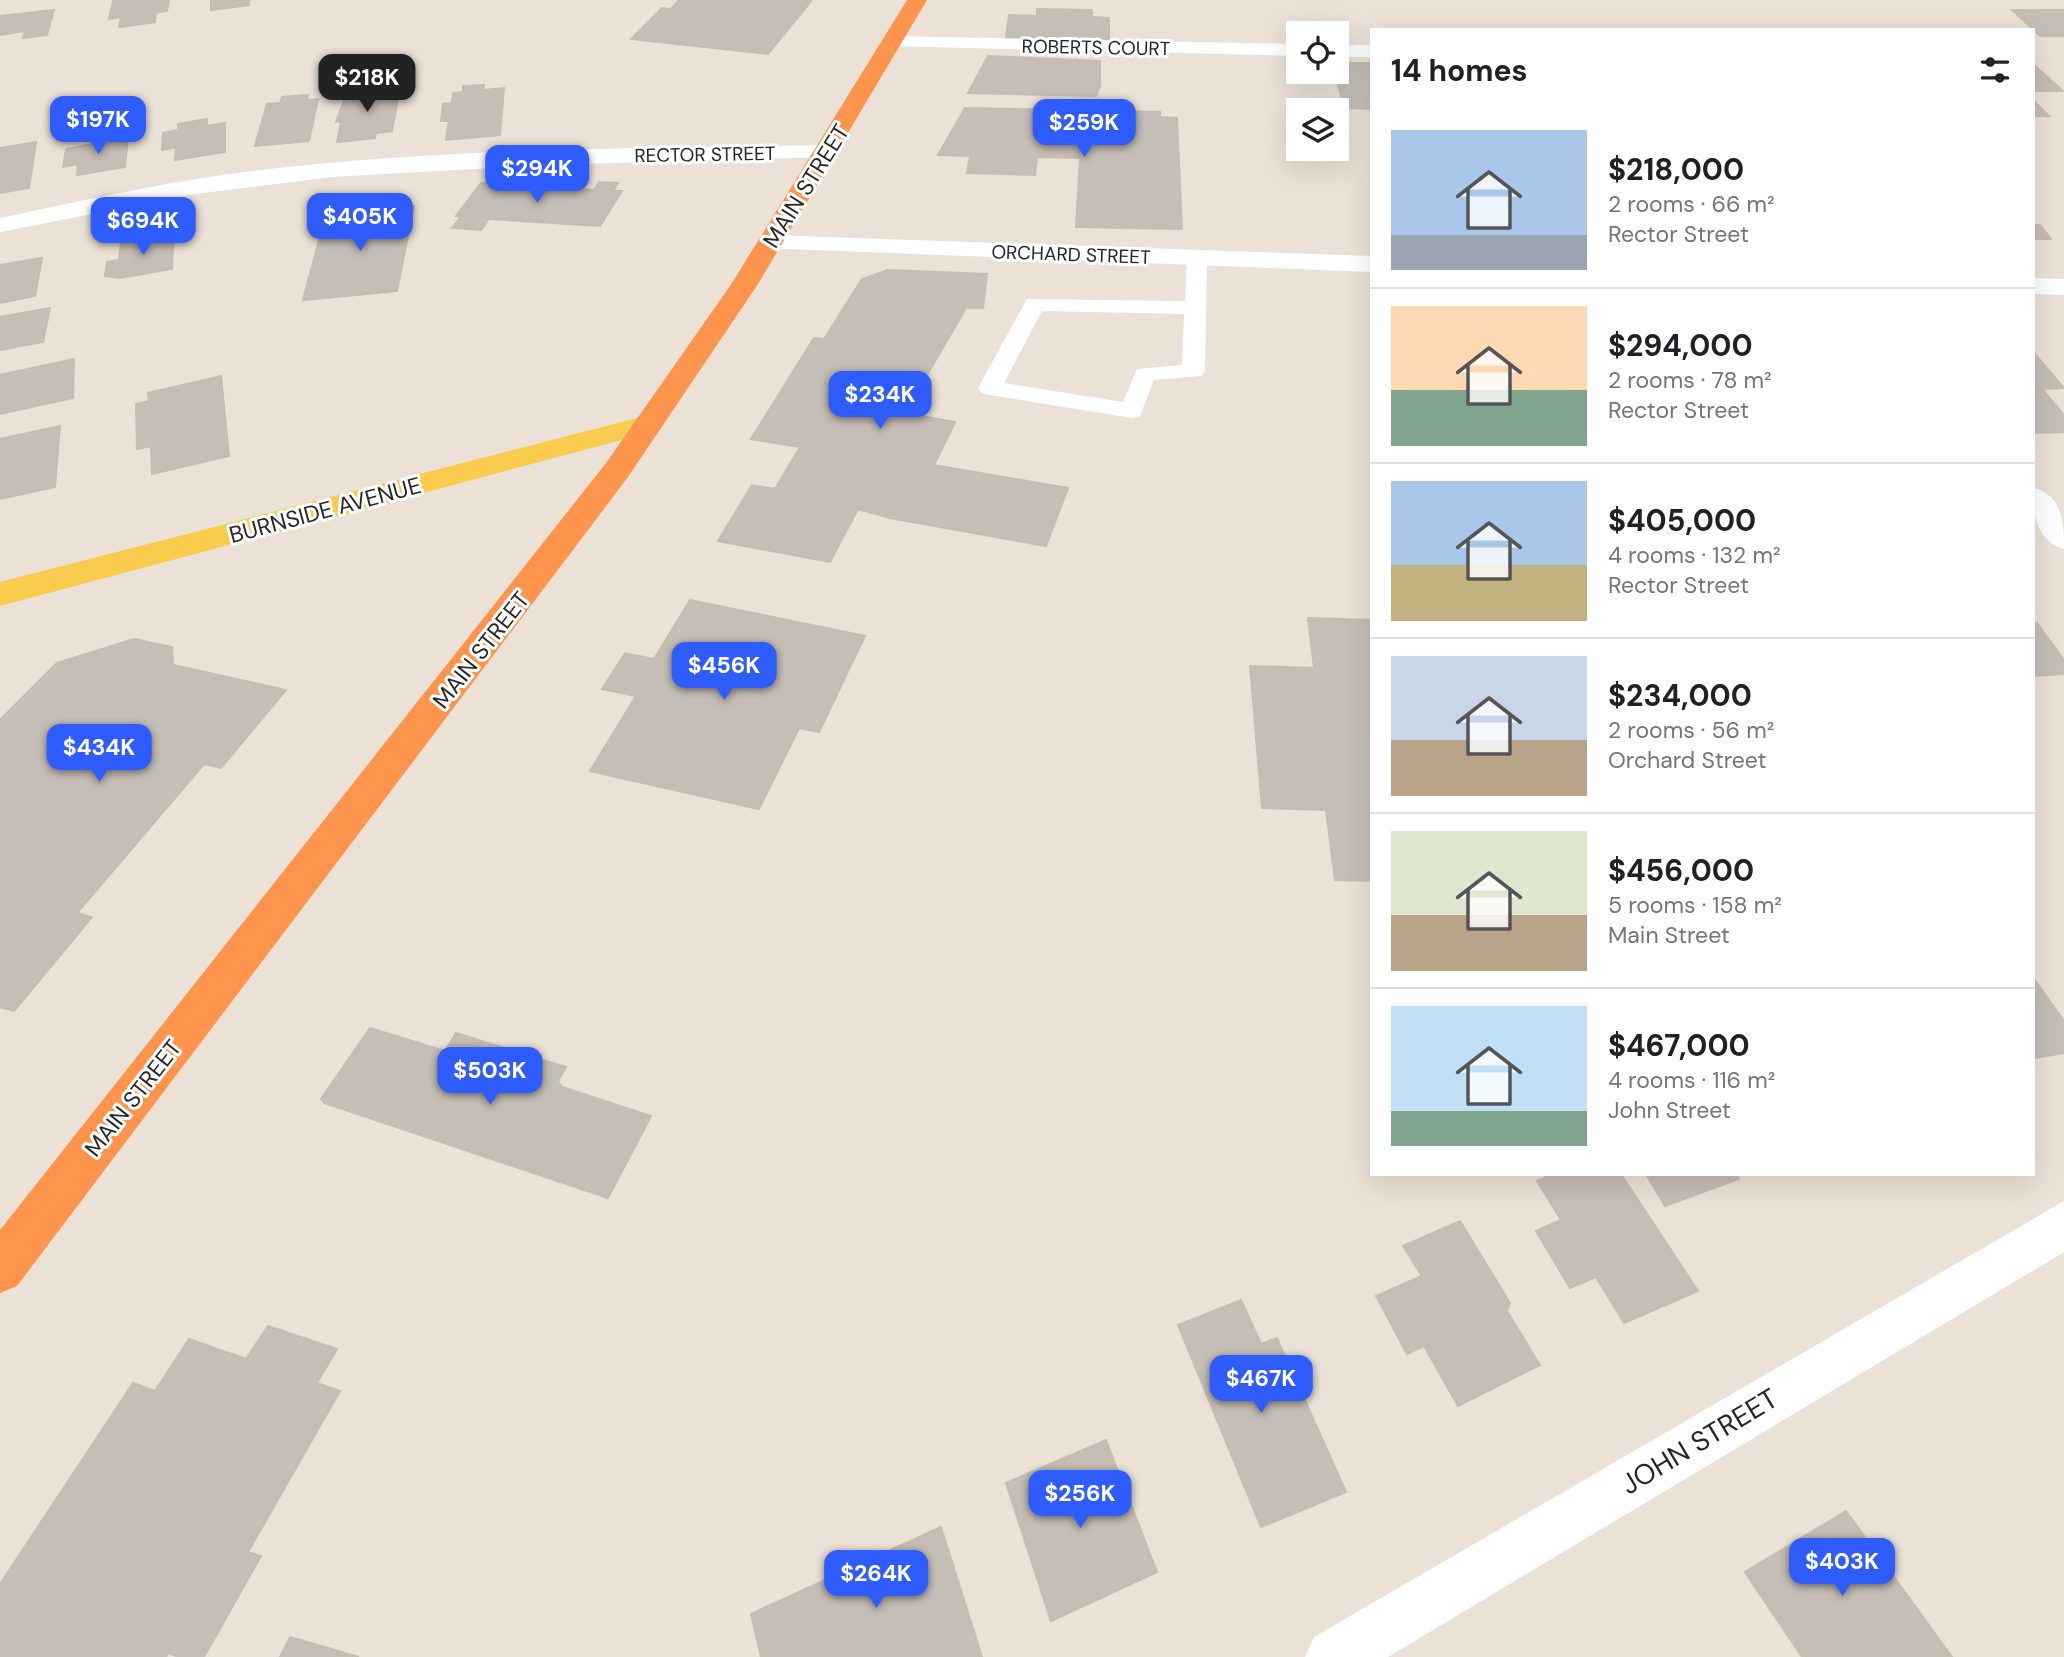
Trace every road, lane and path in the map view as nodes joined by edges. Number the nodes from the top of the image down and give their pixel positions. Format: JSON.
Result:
{"nodes":[{"id":1,"x":918,"y":0,"type":"edge"},
{"id":2,"x":893,"y":42,"type":"junction"},
{"id":3,"x":1286,"y":50,"type":"edge"},
{"id":4,"x":1349,"y":51,"type":"edge"},
{"id":5,"x":1370,"y":51,"type":"edge"},
{"id":6,"x":827,"y":152,"type":"junction"},
{"id":7,"x":0,"y":225,"type":"edge"},
{"id":8,"x":771,"y":243,"type":"junction"},
{"id":9,"x":1196,"y":258,"type":"junction"},
{"id":10,"x":1370,"y":264,"type":"edge"},
{"id":11,"x":2035,"y":286,"type":"edge"},
{"id":12,"x":2064,"y":287,"type":"edge"},
{"id":13,"x":1196,"y":308,"type":"junction"},
{"id":14,"x":649,"y":424,"type":"junction"},
{"id":15,"x":2035,"y":499,"type":"edge"},
{"id":16,"x":2064,"y":538,"type":"edge"},
{"id":17,"x":0,"y":594,"type":"edge"},
{"id":18,"x":2064,"y":1225,"type":"edge"},
{"id":19,"x":0,"y":1269,"type":"edge"},
{"id":20,"x":1334,"y":1657,"type":"edge"}],
"edges":[{"from":1,"to":2,"type":"highway","name":"MAIN STREET"},
{"from":2,"to":3,"type":"street","name":"ROBERTS COURT"},
{"from":2,"to":6,"type":"highway","name":"MAIN STREET"},
{"from":4,"to":5,"type":"street"},
{"from":6,"to":7,"type":"street","name":"RECTOR STREET"},
{"from":6,"to":8,"type":"highway","name":"MAIN STREET"},
{"from":8,"to":9,"type":"street","name":"ORCHARD STREET"},
{"from":8,"to":14,"type":"highway","name":"MAIN STREET"},
{"from":9,"to":10,"type":"street","name":"ORCHARD STREET"},
{"from":9,"to":13,"type":"lane"},
{"from":11,"to":12,"type":"street"},
{"from":13,"to":13,"type":"lane"},
{"from":14,"to":17,"type":"main road","name":"BURNSIDE AVENUE"},
{"from":14,"to":19,"type":"highway","name":"MAIN STREET"},
{"from":15,"to":16,"type":"street"},
{"from":18,"to":20,"type":"street","name":"JOHN STREET"}]}
